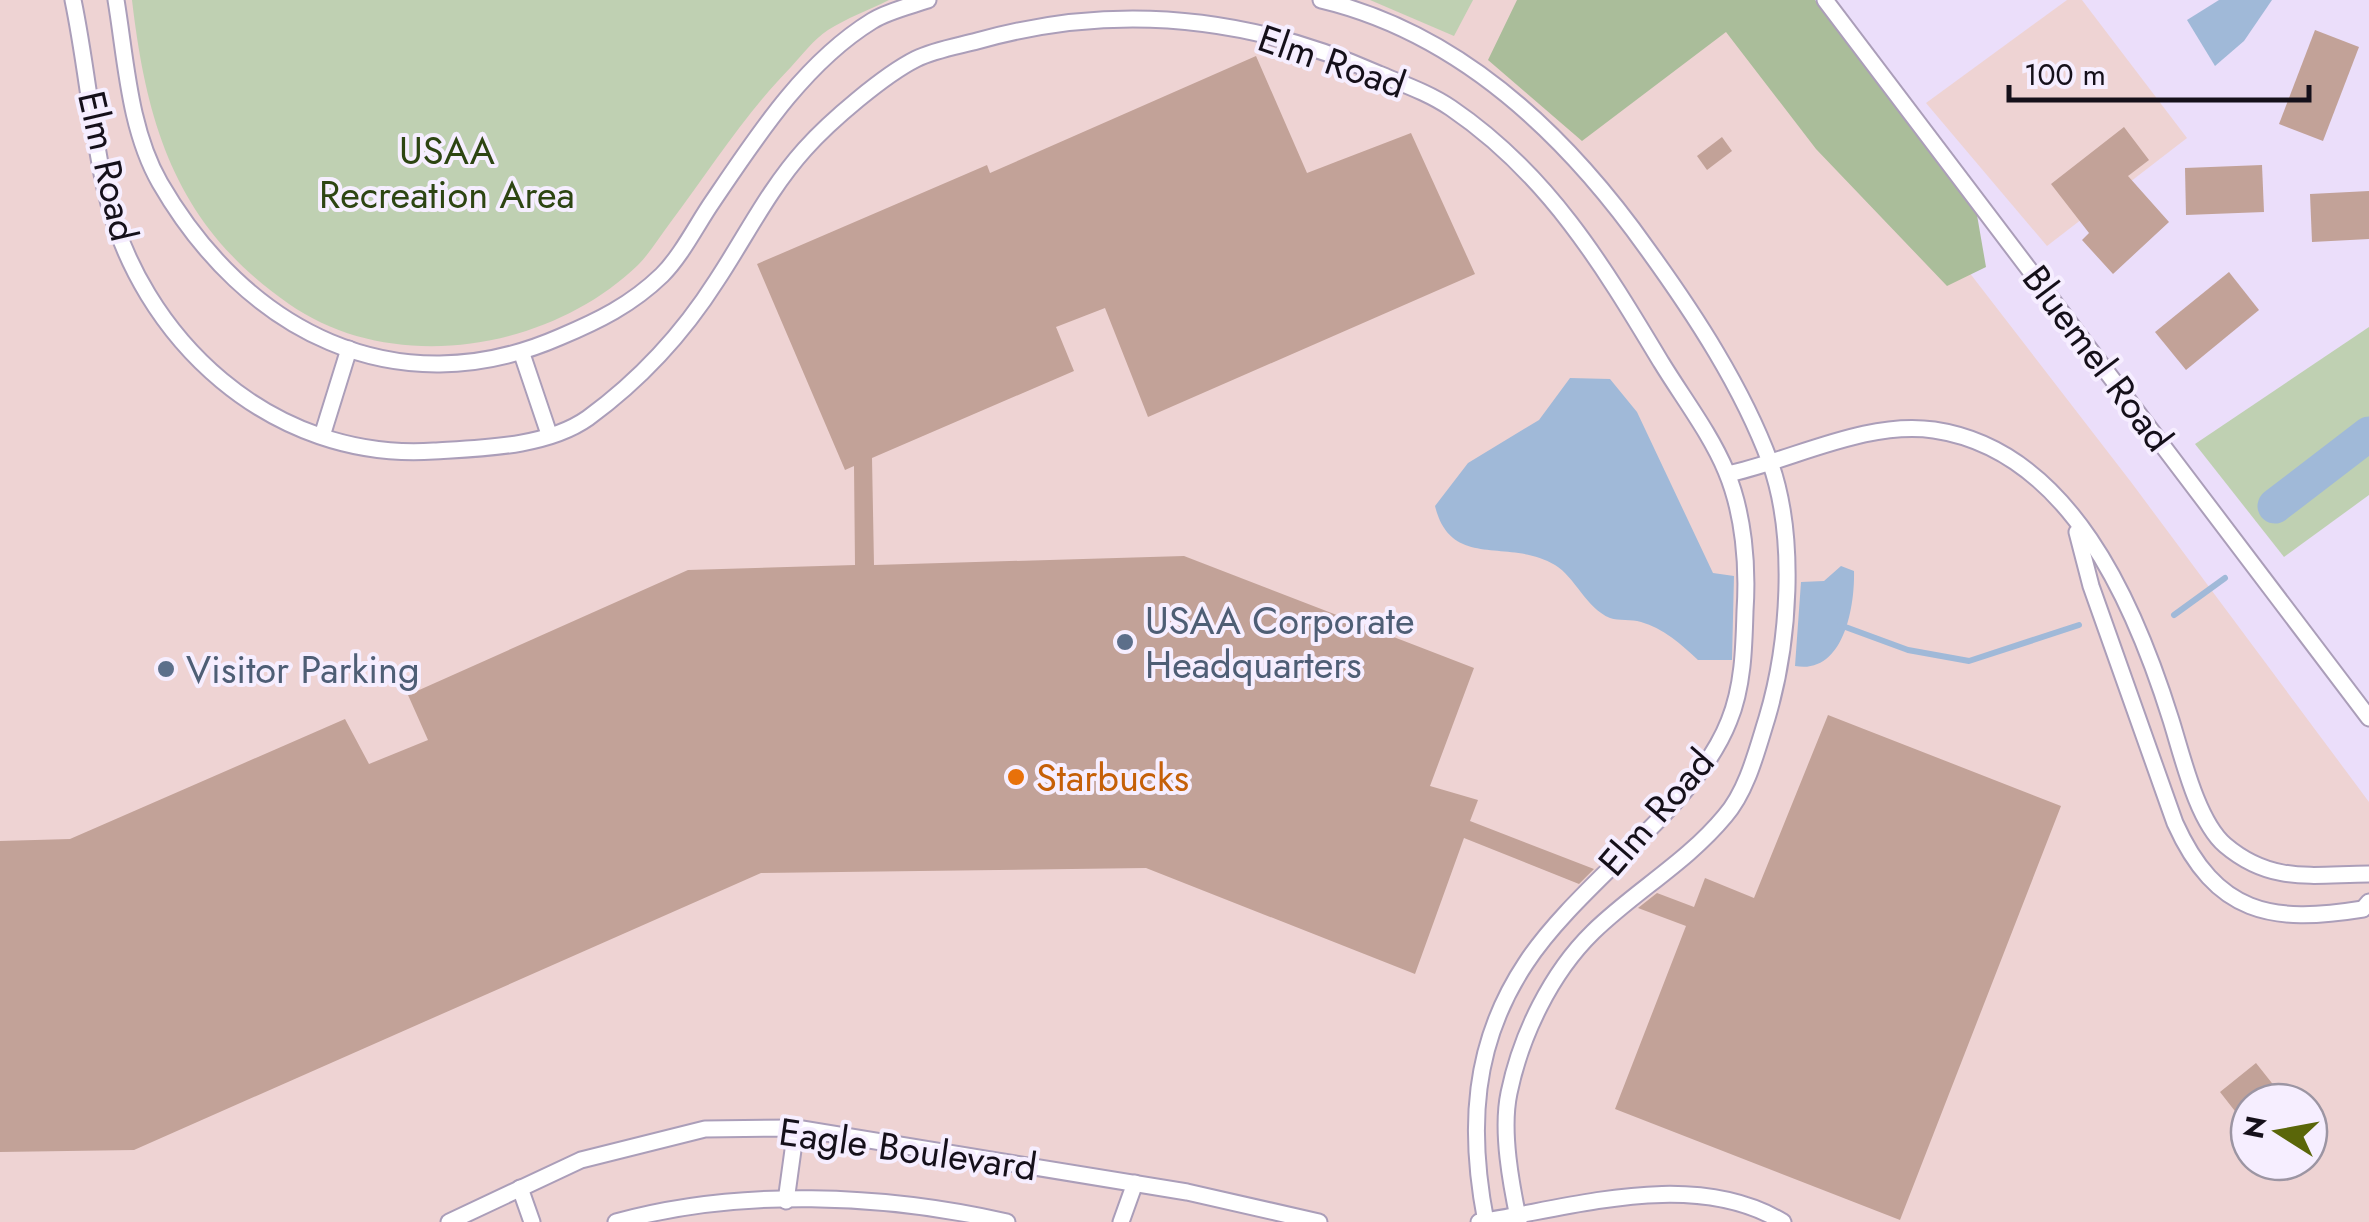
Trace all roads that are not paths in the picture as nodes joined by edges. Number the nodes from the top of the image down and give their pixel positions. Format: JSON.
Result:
{"nodes":[{"id":1,"x":73,"y":0,"type":"edge"},
{"id":2,"x":116,"y":0,"type":"edge"},
{"id":3,"x":928,"y":0,"type":"edge"},
{"id":4,"x":1322,"y":0,"type":"edge"},
{"id":5,"x":1825,"y":0,"type":"edge"},
{"id":6,"x":349,"y":349,"type":"junction"},
{"id":7,"x":522,"y":354,"type":"junction"},
{"id":8,"x":549,"y":434,"type":"junction"},
{"id":9,"x":322,"y":436,"type":"junction"},
{"id":10,"x":1771,"y":465,"type":"junction"},
{"id":11,"x":1728,"y":474,"type":"junction"},
{"id":12,"x":2075,"y":523,"type":"junction"},
{"id":13,"x":2369,"y":718,"type":"edge"},
{"id":14,"x":2369,"y":874,"type":"edge"},
{"id":15,"x":2369,"y":902,"type":"edge"},
{"id":16,"x":796,"y":1128,"type":"junction"},
{"id":17,"x":1135,"y":1183,"type":"junction"},
{"id":18,"x":520,"y":1188,"type":"junction"},
{"id":19,"x":786,"y":1201,"type":"junction"},
{"id":20,"x":1519,"y":1219,"type":"edge"},
{"id":21,"x":448,"y":1222,"type":"edge"},
{"id":22,"x":532,"y":1222,"type":"edge"},
{"id":23,"x":616,"y":1222,"type":"edge"},
{"id":24,"x":1007,"y":1222,"type":"edge"},
{"id":25,"x":1121,"y":1222,"type":"edge"},
{"id":26,"x":1319,"y":1222,"type":"edge"},
{"id":27,"x":1483,"y":1222,"type":"edge"},
{"id":28,"x":1783,"y":1222,"type":"edge"}],
"edges":[{"from":1,"to":9,"type":"street","name":"Elm Road"},
{"from":2,"to":6,"type":"street","name":"Elm Road"},
{"from":3,"to":7,"type":"street","name":"Elm Road"},
{"from":4,"to":10,"type":"street","name":"Elm Road"},
{"from":5,"to":13,"type":"street","name":"Bluemel Road"},
{"from":6,"to":7,"type":"street","name":"Elm Road"},
{"from":6,"to":9,"type":"street"},
{"from":7,"to":8,"type":"street"},
{"from":8,"to":9,"type":"street","name":"Elm Road"},
{"from":8,"to":11,"type":"street","name":"Elm Road"},
{"from":10,"to":11,"type":"street"},
{"from":10,"to":12,"type":"street"},
{"from":10,"to":20,"type":"street","name":"Elm Road"},
{"from":11,"to":27,"type":"street","name":"Elm Road"},
{"from":12,"to":14,"type":"street"},
{"from":12,"to":15,"type":"street"},
{"from":16,"to":17,"type":"street","name":"Eagle Boulevard"},
{"from":16,"to":18,"type":"street","name":"Eagle Boulevard"},
{"from":16,"to":19,"type":"street"},
{"from":17,"to":25,"type":"street"},
{"from":17,"to":26,"type":"street","name":"Eagle Boulevard"},
{"from":18,"to":21,"type":"street","name":"Eagle Boulevard"},
{"from":18,"to":22,"type":"street"},
{"from":19,"to":23,"type":"street","name":"Eagle Boulevard"},
{"from":19,"to":24,"type":"street","name":"Eagle Boulevard"},
{"from":20,"to":27,"type":"street"},
{"from":20,"to":28,"type":"street"}]}
